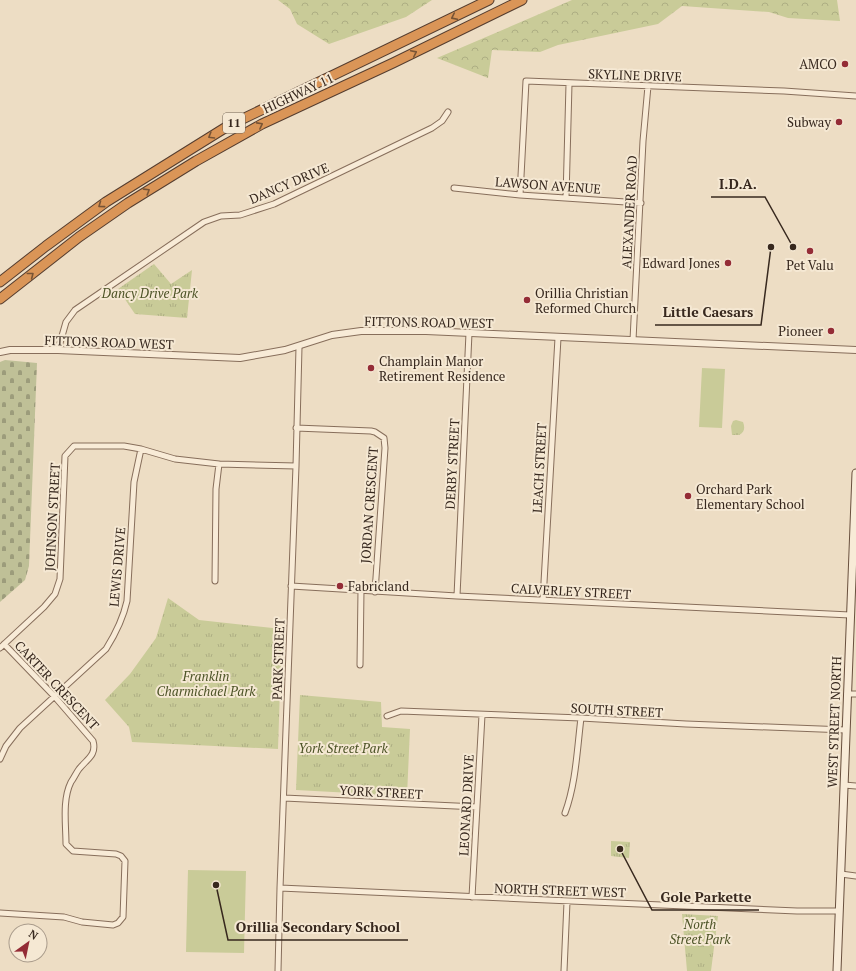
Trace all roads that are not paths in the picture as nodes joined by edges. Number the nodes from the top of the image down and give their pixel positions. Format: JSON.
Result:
{"nodes":[{"id":1,"x":489,"y":0,"type":"edge"},
{"id":2,"x":522,"y":0,"type":"edge"},
{"id":3,"x":569,"y":84,"type":"junction"},
{"id":4,"x":648,"y":86,"type":"junction"},
{"id":5,"x":856,"y":96,"type":"edge"},
{"id":6,"x":448,"y":112,"type":"dead end"},
{"id":7,"x":454,"y":188,"type":"dead end"},
{"id":8,"x":520,"y":195,"type":"junction"},
{"id":9,"x":566,"y":198,"type":"junction"},
{"id":10,"x":640,"y":203,"type":"junction"},
{"id":11,"x":0,"y":282,"type":"edge"},
{"id":12,"x":0,"y":299,"type":"edge"},
{"id":13,"x":469,"y":333,"type":"junction"},
{"id":14,"x":558,"y":338,"type":"junction"},
{"id":15,"x":633,"y":340,"type":"junction"},
{"id":16,"x":299,"y":347,"type":"junction"},
{"id":17,"x":58,"y":350,"type":"junction"},
{"id":18,"x":856,"y":350,"type":"edge"},
{"id":19,"x":3,"y":351,"type":"edge"},
{"id":20,"x":296,"y":428,"type":"junction"},
{"id":21,"x":141,"y":449,"type":"junction"},
{"id":22,"x":219,"y":464,"type":"junction"},
{"id":23,"x":296,"y":466,"type":"junction"},
{"id":24,"x":856,"y":473,"type":"edge"},
{"id":25,"x":214,"y":581,"type":"dead end"},
{"id":26,"x":291,"y":586,"type":"junction"},
{"id":27,"x":361,"y":590,"type":"junction"},
{"id":28,"x":375,"y":592,"type":"junction"},
{"id":29,"x":457,"y":596,"type":"junction"},
{"id":30,"x":543,"y":600,"type":"junction"},
{"id":31,"x":850,"y":615,"type":"junction"},
{"id":32,"x":2,"y":646,"type":"edge"},
{"id":33,"x":360,"y":665,"type":"dead end"},
{"id":34,"x":847,"y":694,"type":"junction"},
{"id":35,"x":856,"y":694,"type":"edge"},
{"id":36,"x":55,"y":696,"type":"junction"},
{"id":37,"x":482,"y":715,"type":"junction"},
{"id":38,"x":387,"y":716,"type":"dead end"},
{"id":39,"x":581,"y":718,"type":"junction"},
{"id":40,"x":846,"y":730,"type":"junction"},
{"id":41,"x":0,"y":759,"type":"edge"},
{"id":42,"x":844,"y":785,"type":"junction"},
{"id":43,"x":856,"y":786,"type":"edge"},
{"id":44,"x":284,"y":798,"type":"junction"},
{"id":45,"x":477,"y":807,"type":"junction"},
{"id":46,"x":565,"y":812,"type":"dead end"},
{"id":47,"x":841,"y":874,"type":"junction"},
{"id":48,"x":856,"y":876,"type":"edge"},
{"id":49,"x":280,"y":888,"type":"junction"},
{"id":50,"x":472,"y":896,"type":"junction"},
{"id":51,"x":567,"y":902,"type":"junction"},
{"id":52,"x":839,"y":911,"type":"junction"},
{"id":53,"x":0,"y":913,"type":"edge"},
{"id":54,"x":278,"y":971,"type":"edge"},
{"id":55,"x":564,"y":971,"type":"edge"},
{"id":56,"x":837,"y":971,"type":"edge"}],
"edges":[{"from":1,"to":11,"type":"highway","name":"HIGHWAY 11","number":"11","one_way":true},
{"from":12,"to":2,"type":"highway","name":"HIGHWAY 11","number":"11","one_way":true},
{"from":3,"to":4,"type":"street","name":"SKYLINE DRIVE"},
{"from":3,"to":8,"type":"street","name":"SKYLINE DRIVE"},
{"from":3,"to":9,"type":"street"},
{"from":4,"to":5,"type":"street","name":"SKYLINE DRIVE"},
{"from":4,"to":10,"type":"street","name":"ALEXANDER ROAD"},
{"from":6,"to":17,"type":"street","name":"DANCY DRIVE"},
{"from":7,"to":8,"type":"street","name":"LAWSON AVENUE"},
{"from":8,"to":9,"type":"street","name":"LAWSON AVENUE"},
{"from":9,"to":10,"type":"street","name":"LAWSON AVENUE"},
{"from":10,"to":15,"type":"street","name":"ALEXANDER ROAD"},
{"from":13,"to":14,"type":"street","name":"FITTONS ROAD WEST"},
{"from":13,"to":16,"type":"street","name":"FITTONS ROAD WEST"},
{"from":13,"to":29,"type":"street","name":"DERBY STREET"},
{"from":14,"to":15,"type":"street","name":"FITTONS ROAD WEST"},
{"from":14,"to":30,"type":"street","name":"LEACH STREET"},
{"from":15,"to":18,"type":"street","name":"FITTONS ROAD WEST"},
{"from":16,"to":17,"type":"street","name":"FITTONS ROAD WEST"},
{"from":16,"to":20,"type":"street","name":"PARK STREET"},
{"from":17,"to":19,"type":"street","name":"FITTONS ROAD WEST"},
{"from":20,"to":23,"type":"street","name":"PARK STREET"},
{"from":20,"to":28,"type":"street","name":"JORDAN CRESCENT"},
{"from":21,"to":22,"type":"street","name":"JOHNSON STREET"},
{"from":21,"to":32,"type":"street","name":"JOHNSON STREET"},
{"from":21,"to":36,"type":"street","name":"LEWIS DRIVE"},
{"from":22,"to":23,"type":"street","name":"JOHNSON STREET"},
{"from":22,"to":25,"type":"street"},
{"from":23,"to":26,"type":"street","name":"PARK STREET"},
{"from":24,"to":31,"type":"main road","name":"WEST STREET NORTH"},
{"from":26,"to":27,"type":"street","name":"CALVERLEY STREET"},
{"from":26,"to":44,"type":"street","name":"PARK STREET"},
{"from":27,"to":28,"type":"street","name":"CALVERLEY STREET"},
{"from":27,"to":33,"type":"street"},
{"from":28,"to":29,"type":"street","name":"CALVERLEY STREET"},
{"from":29,"to":30,"type":"street","name":"CALVERLEY STREET"},
{"from":30,"to":31,"type":"street","name":"CALVERLEY STREET"},
{"from":31,"to":34,"type":"main road","name":"WEST STREET NORTH"},
{"from":32,"to":36,"type":"street","name":"CARTER CRESCENT"},
{"from":34,"to":35,"type":"street"},
{"from":34,"to":40,"type":"main road","name":"WEST STREET NORTH"},
{"from":36,"to":41,"type":"street","name":"LEWIS DRIVE"},
{"from":36,"to":53,"type":"street","name":"CARTER CRESCENT"},
{"from":37,"to":38,"type":"street","name":"SOUTH STREET"},
{"from":37,"to":39,"type":"street","name":"SOUTH STREET"},
{"from":37,"to":45,"type":"street","name":"LEONARD DRIVE"},
{"from":39,"to":40,"type":"street","name":"SOUTH STREET"},
{"from":39,"to":46,"type":"street"},
{"from":40,"to":42,"type":"main road","name":"WEST STREET NORTH"},
{"from":42,"to":43,"type":"street"},
{"from":42,"to":47,"type":"main road","name":"WEST STREET NORTH"},
{"from":44,"to":45,"type":"street","name":"YORK STREET"},
{"from":44,"to":49,"type":"street","name":"PARK STREET"},
{"from":45,"to":50,"type":"street","name":"LEONARD DRIVE"},
{"from":47,"to":48,"type":"street"},
{"from":47,"to":52,"type":"main road","name":"WEST STREET NORTH"},
{"from":49,"to":50,"type":"street","name":"NORTH STREET WEST"},
{"from":49,"to":54,"type":"street","name":"PARK STREET"},
{"from":50,"to":51,"type":"street","name":"NORTH STREET WEST"},
{"from":51,"to":52,"type":"street","name":"NORTH STREET WEST"},
{"from":51,"to":55,"type":"street"},
{"from":52,"to":56,"type":"main road","name":"WEST STREET NORTH"}]}
